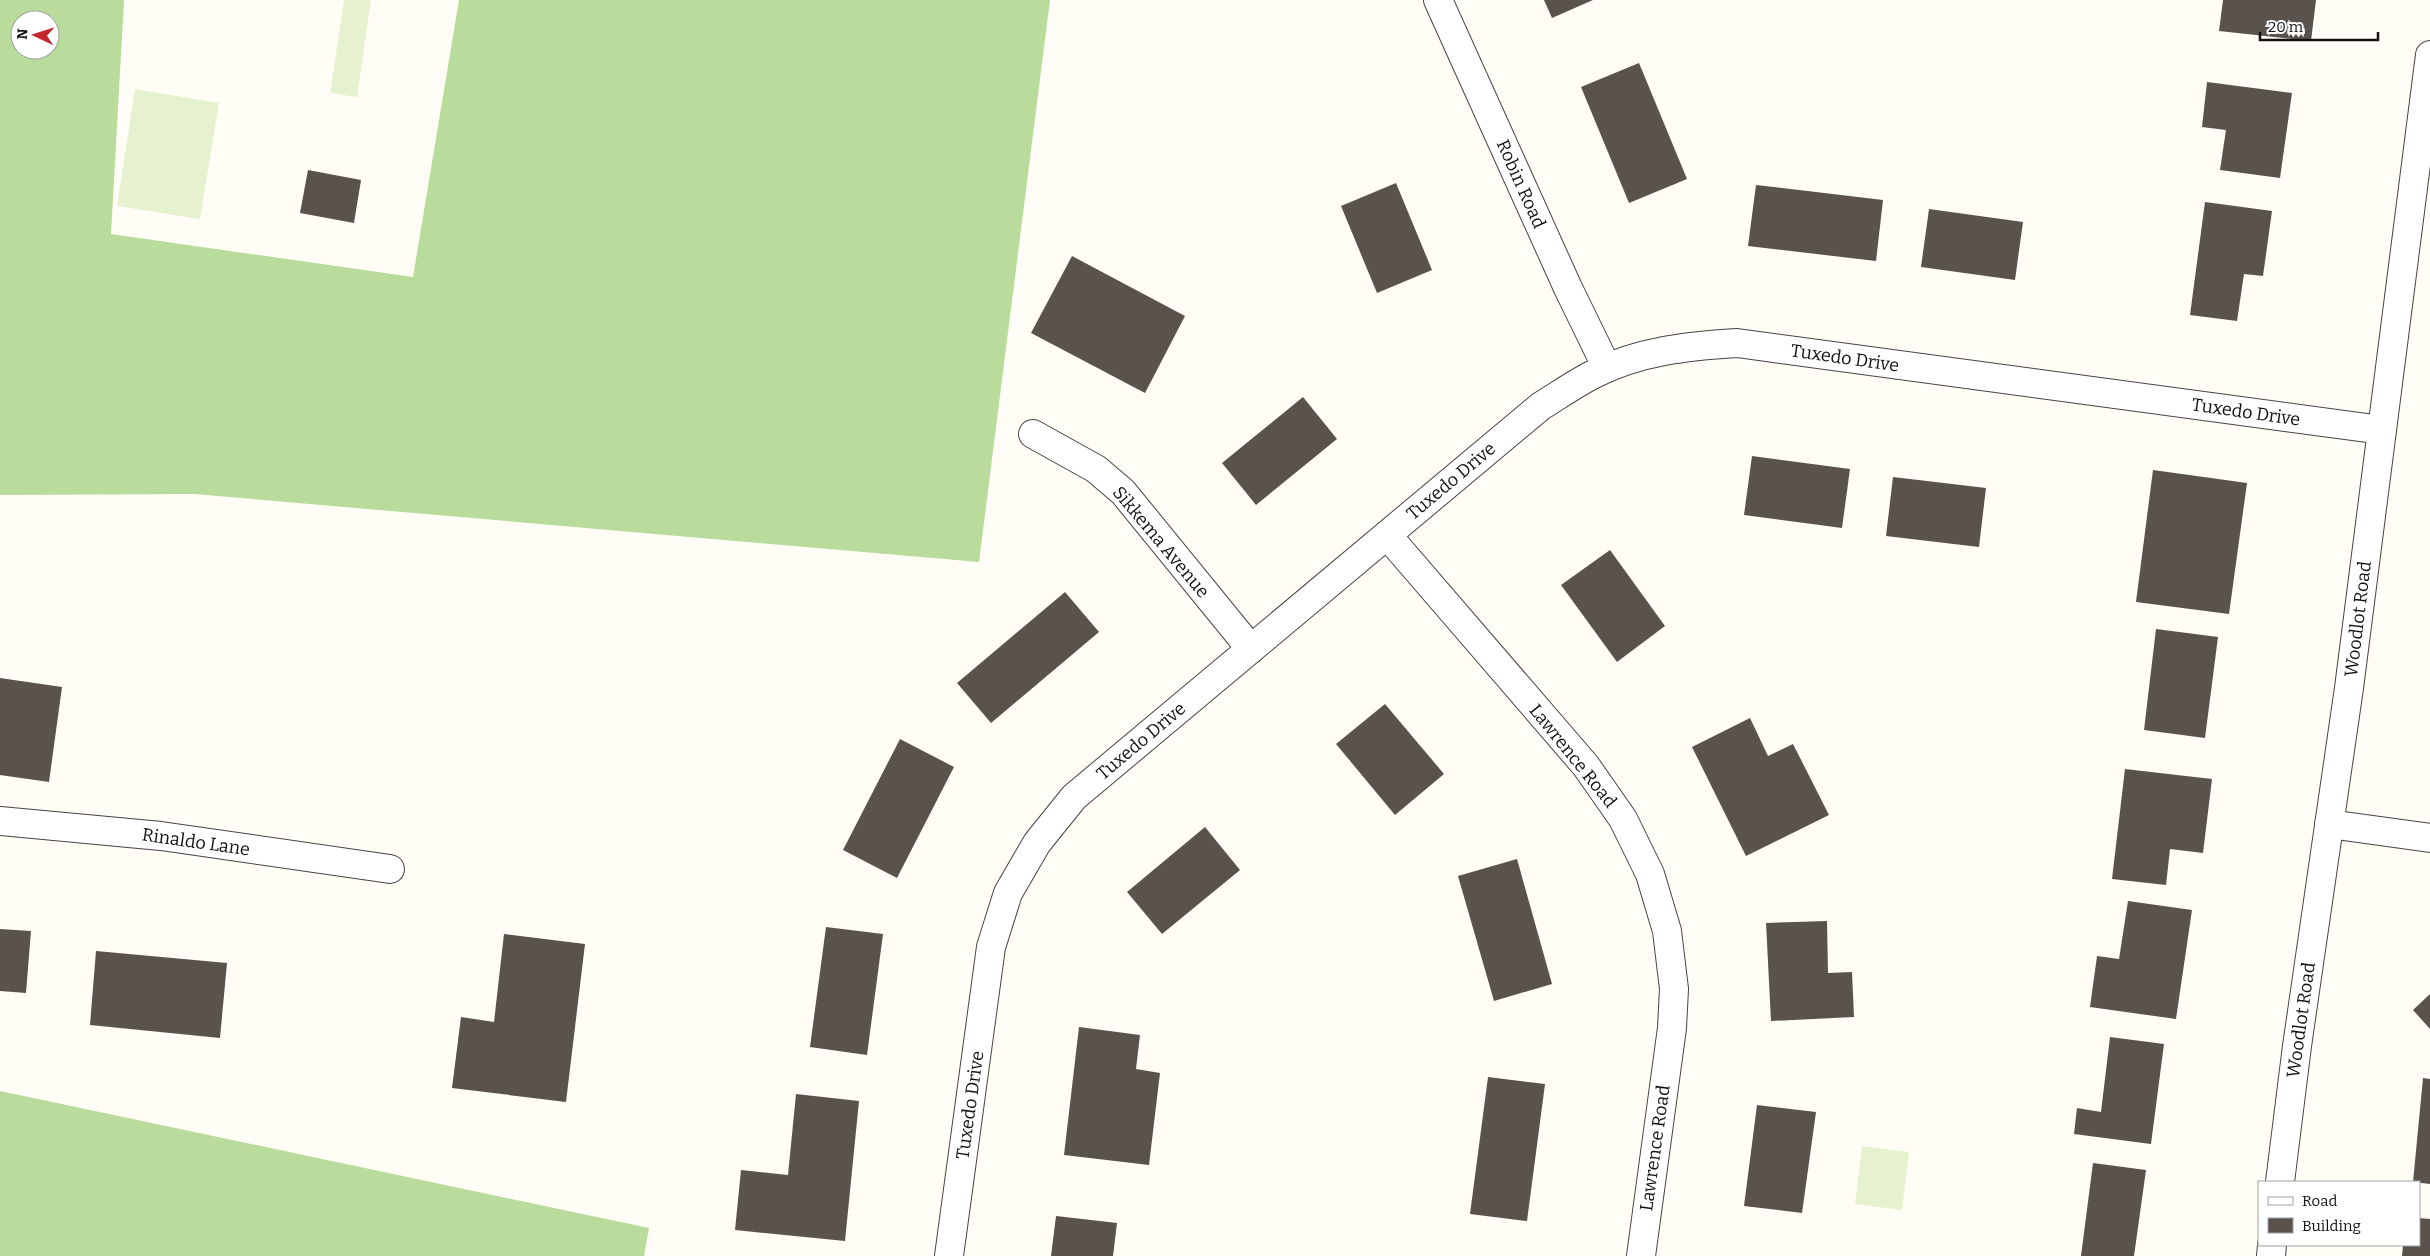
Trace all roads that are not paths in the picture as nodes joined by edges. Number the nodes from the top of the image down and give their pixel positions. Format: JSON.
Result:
{"nodes":[{"id":1,"x":1438,"y":0,"type":"edge"},
{"id":2,"x":2430,"y":55,"type":"edge"},
{"id":3,"x":1607,"y":368,"type":"junction"},
{"id":4,"x":2382,"y":430,"type":"junction"},
{"id":5,"x":1033,"y":434,"type":"dead end"},
{"id":6,"x":1387,"y":535,"type":"junction"},
{"id":7,"x":1251,"y":648,"type":"junction"},
{"id":8,"x":0,"y":821,"type":"edge"},
{"id":9,"x":2329,"y":824,"type":"junction"},
{"id":10,"x":2430,"y":838,"type":"edge"},
{"id":11,"x":390,"y":869,"type":"dead end"},
{"id":12,"x":2280,"y":1181,"type":"edge"},
{"id":13,"x":950,"y":1256,"type":"edge"},
{"id":14,"x":1641,"y":1256,"type":"edge"}],
"edges":[{"from":1,"to":3,"type":"street","name":"Robin Road"},
{"from":2,"to":4,"type":"street","name":"Woodlot Road"},
{"from":3,"to":4,"type":"street","name":"Tuxedo Drive"},
{"from":3,"to":6,"type":"street","name":"Tuxedo Drive"},
{"from":4,"to":9,"type":"street","name":"Woodlot Road"},
{"from":5,"to":7,"type":"street","name":"Sikkema Avenue"},
{"from":6,"to":7,"type":"street","name":"Tuxedo Drive"},
{"from":6,"to":14,"type":"street","name":"Lawrence Road"},
{"from":7,"to":13,"type":"street","name":"Tuxedo Drive"},
{"from":8,"to":11,"type":"street","name":"Rinaldo Lane"},
{"from":9,"to":10,"type":"street"},
{"from":9,"to":12,"type":"street","name":"Woodlot Road"}]}
